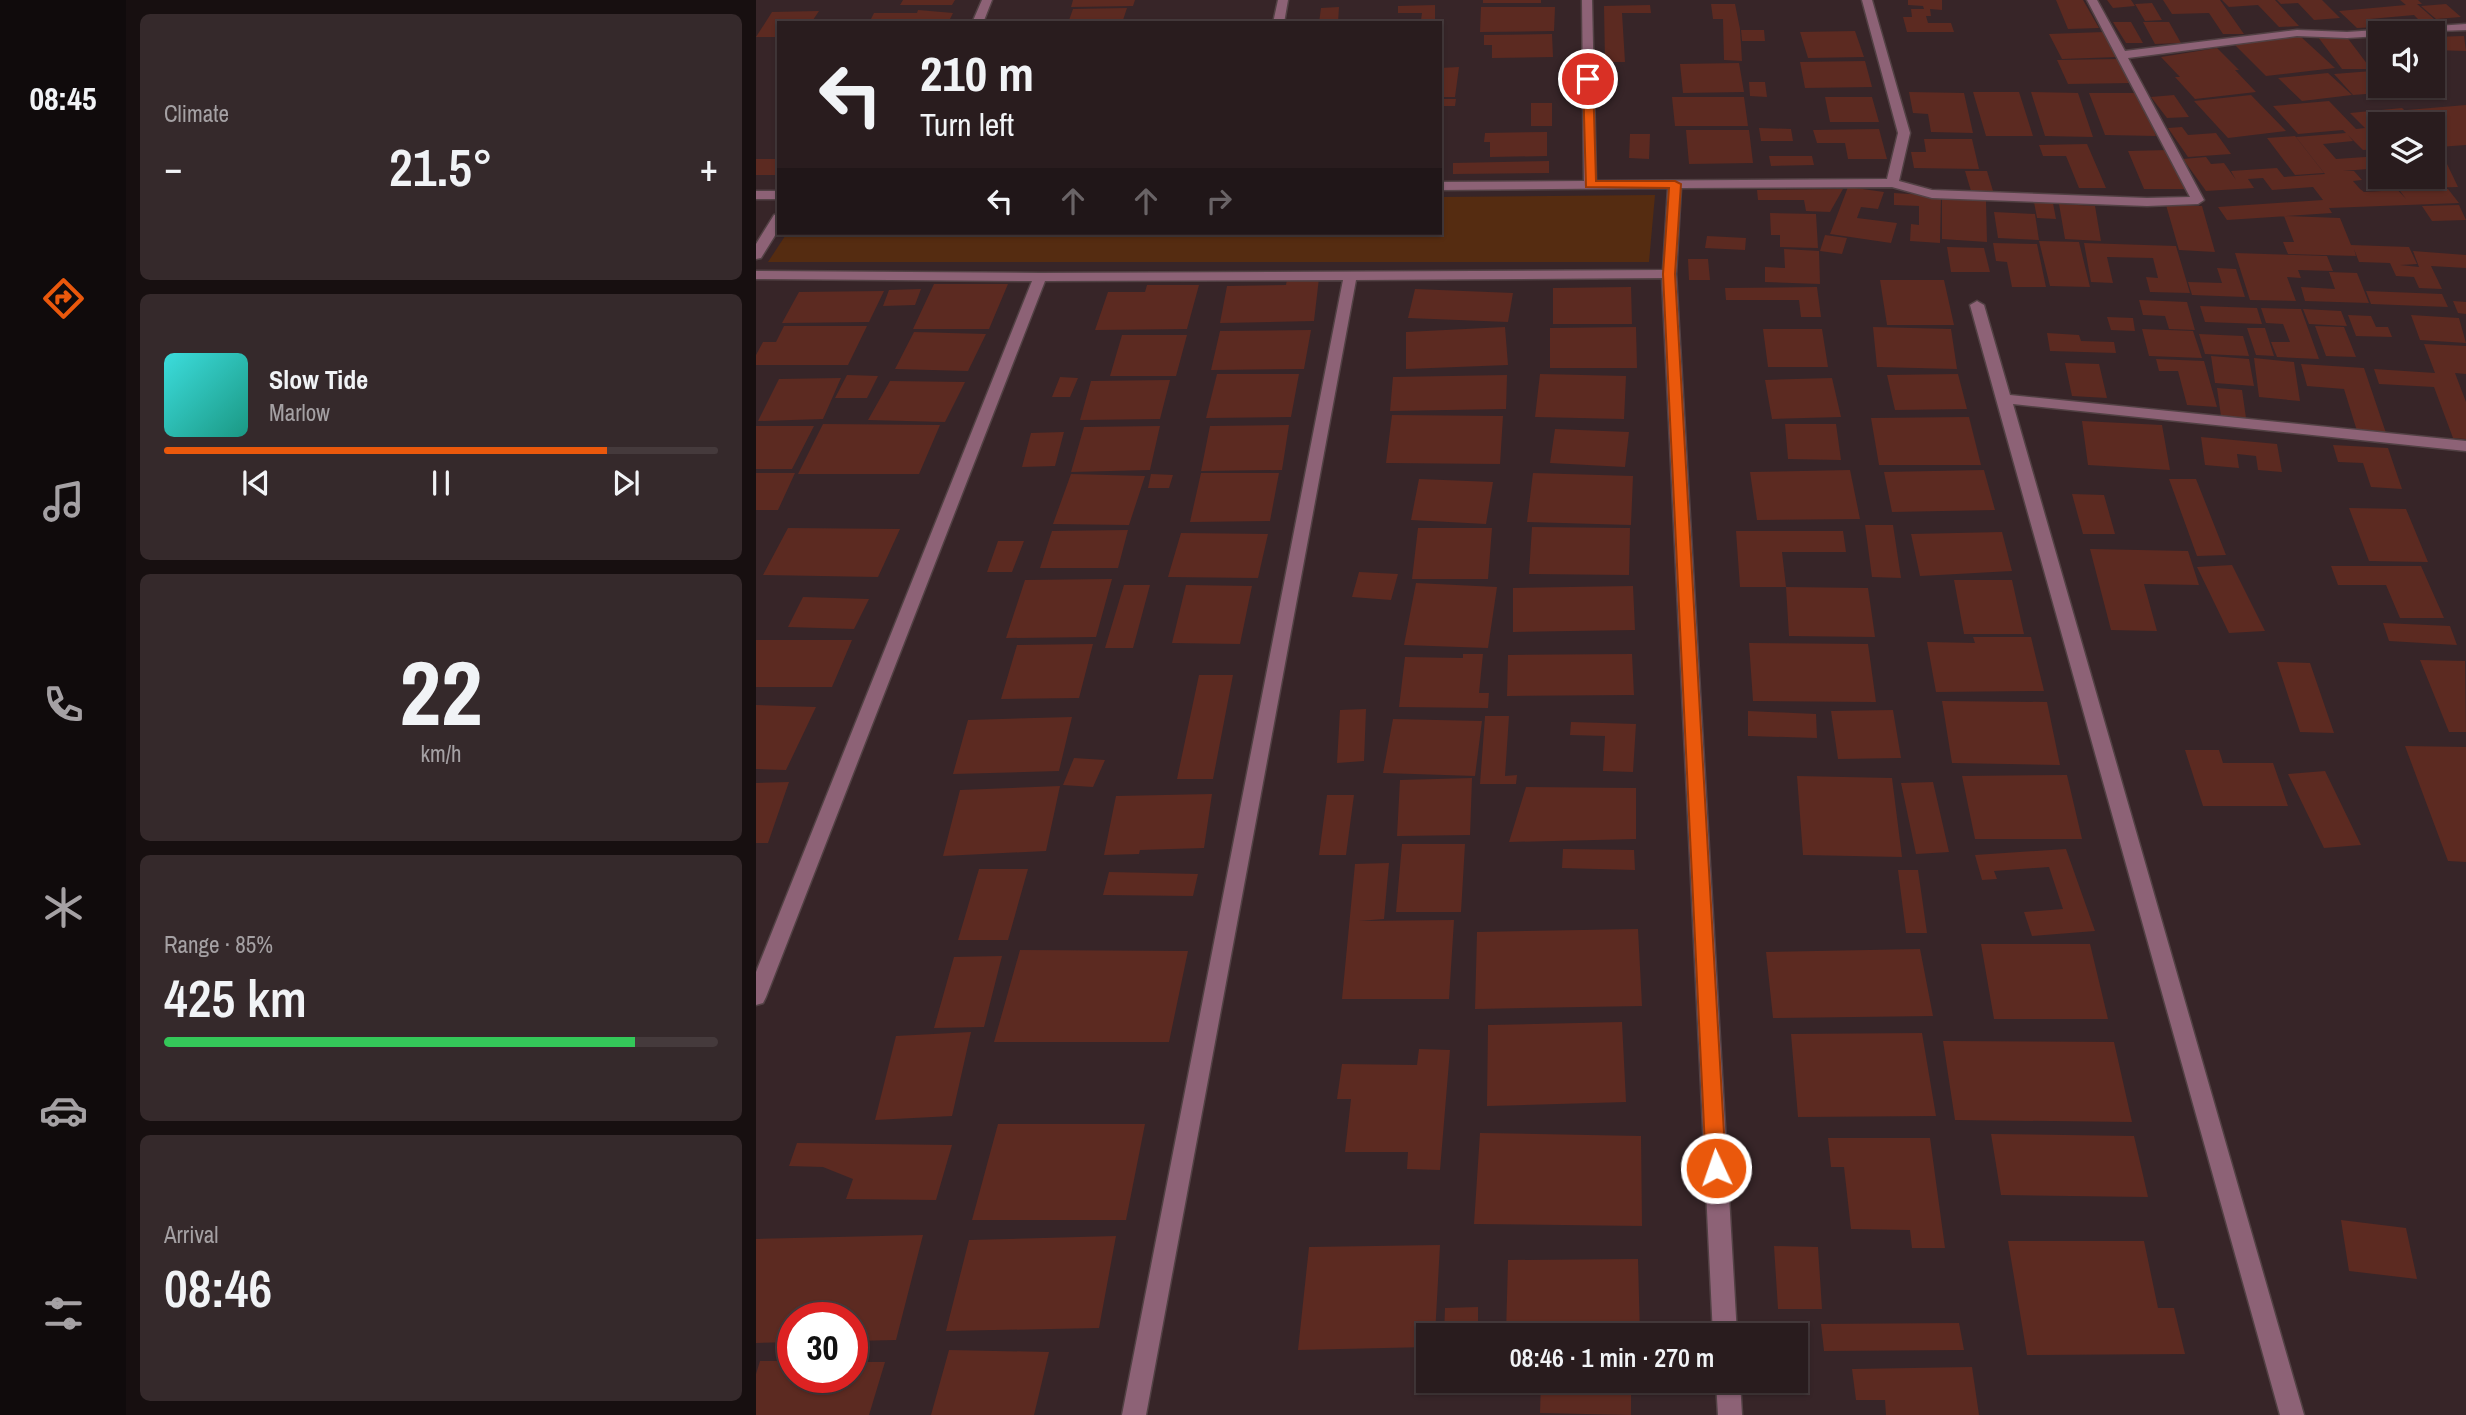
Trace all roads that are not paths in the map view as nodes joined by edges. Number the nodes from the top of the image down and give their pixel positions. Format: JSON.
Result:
{"nodes":[{"id":1,"x":987,"y":0,"type":"edge"},
{"id":2,"x":1283,"y":0,"type":"edge"},
{"id":3,"x":1587,"y":0,"type":"edge"},
{"id":4,"x":1867,"y":0,"type":"edge"},
{"id":5,"x":2092,"y":0,"type":"edge"},
{"id":6,"x":977,"y":21,"type":"edge"},
{"id":7,"x":1278,"y":21,"type":"edge"},
{"id":8,"x":2466,"y":27,"type":"edge"},
{"id":9,"x":2122,"y":55,"type":"junction"},
{"id":10,"x":1892,"y":183,"type":"junction"},
{"id":11,"x":1590,"y":184,"type":"junction"},
{"id":12,"x":1675,"y":184,"type":"junction"},
{"id":13,"x":1442,"y":186,"type":"edge"},
{"id":14,"x":756,"y":195,"type":"edge"},
{"id":15,"x":777,"y":195,"type":"edge"},
{"id":16,"x":777,"y":221,"type":"edge"},
{"id":17,"x":756,"y":255,"type":"edge"},
{"id":18,"x":1669,"y":274,"type":"junction"},
{"id":19,"x":756,"y":275,"type":"edge"},
{"id":20,"x":1350,"y":276,"type":"junction"},
{"id":21,"x":1040,"y":277,"type":"junction"},
{"id":22,"x":1977,"y":305,"type":"dead end"},
{"id":23,"x":2003,"y":399,"type":"junction"},
{"id":24,"x":2466,"y":446,"type":"edge"},
{"id":25,"x":756,"y":997,"type":"edge"},
{"id":26,"x":1724,"y":1323,"type":"edge"},
{"id":27,"x":1729,"y":1393,"type":"edge"},
{"id":28,"x":1134,"y":1415,"type":"edge"},
{"id":29,"x":1730,"y":1415,"type":"edge"},
{"id":30,"x":2292,"y":1415,"type":"edge"}],
"edges":[{"from":1,"to":6,"type":"street"},
{"from":2,"to":7,"type":"street"},
{"from":3,"to":11,"type":"street"},
{"from":4,"to":10,"type":"street"},
{"from":5,"to":9,"type":"street"},
{"from":8,"to":9,"type":"street"},
{"from":9,"to":10,"type":"street"},
{"from":10,"to":12,"type":"street"},
{"from":11,"to":12,"type":"street"},
{"from":11,"to":13,"type":"street"},
{"from":12,"to":18,"type":"street"},
{"from":14,"to":15,"type":"street"},
{"from":16,"to":17,"type":"street"},
{"from":18,"to":20,"type":"street"},
{"from":18,"to":26,"type":"street"},
{"from":19,"to":21,"type":"street"},
{"from":20,"to":21,"type":"street"},
{"from":20,"to":28,"type":"street"},
{"from":21,"to":25,"type":"street"},
{"from":22,"to":23,"type":"street"},
{"from":23,"to":24,"type":"street"},
{"from":23,"to":30,"type":"street"},
{"from":27,"to":29,"type":"street"}]}
